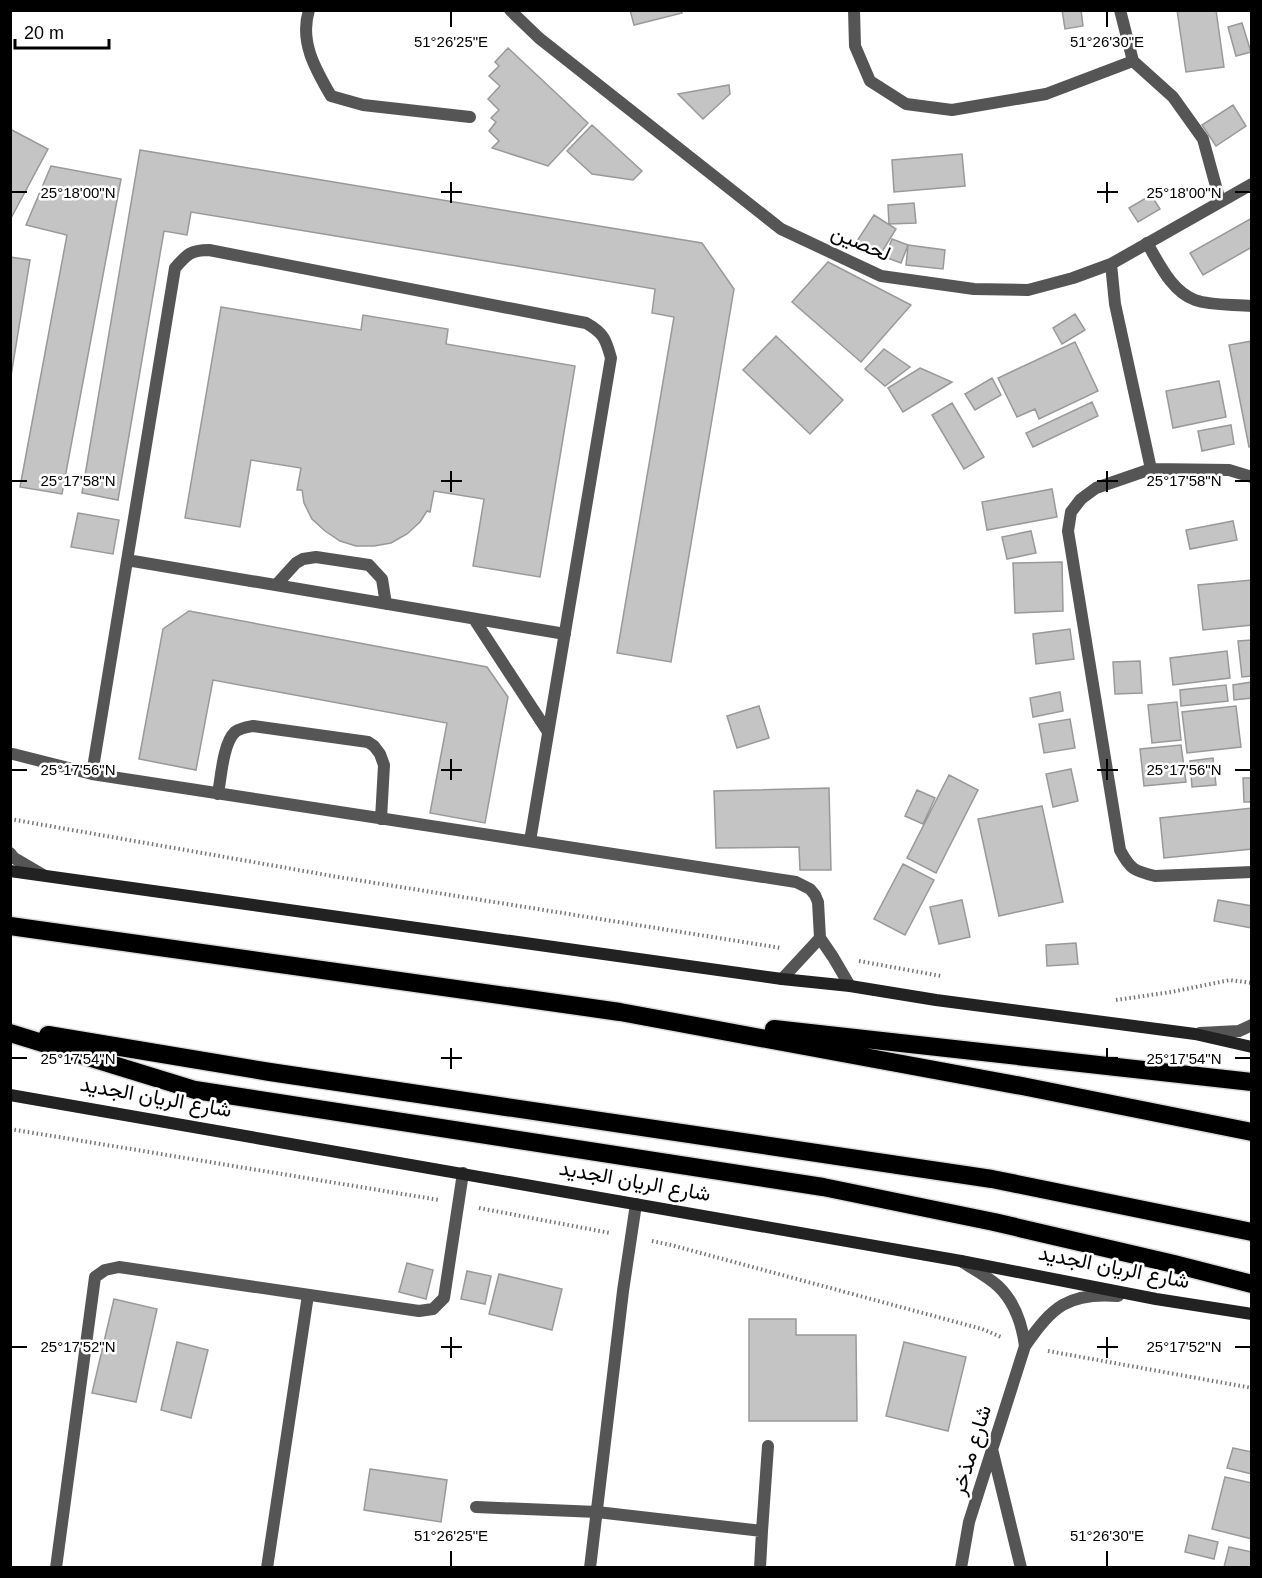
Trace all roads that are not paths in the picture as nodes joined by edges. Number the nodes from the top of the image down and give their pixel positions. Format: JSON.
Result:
{"nodes":[{"id":1,"x":309,"y":10,"type":"edge"},
{"id":2,"x":510,"y":10,"type":"edge"},
{"id":3,"x":854,"y":10,"type":"edge"},
{"id":4,"x":1120,"y":10,"type":"edge"},
{"id":5,"x":1133,"y":61,"type":"junction"},
{"id":6,"x":470,"y":117,"type":"dead end"},
{"id":7,"x":1251,"y":184,"type":"edge"},
{"id":8,"x":1220,"y":201,"type":"junction"},
{"id":9,"x":1147,"y":243,"type":"junction"},
{"id":10,"x":1111,"y":264,"type":"junction"},
{"id":11,"x":1251,"y":306,"type":"edge"},
{"id":12,"x":1151,"y":469,"type":"junction"},
{"id":13,"x":1251,"y":477,"type":"edge"},
{"id":14,"x":127,"y":560,"type":"junction"},
{"id":15,"x":276,"y":585,"type":"junction"},
{"id":16,"x":386,"y":604,"type":"junction"},
{"id":17,"x":474,"y":619,"type":"junction"},
{"id":18,"x":565,"y":634,"type":"junction"},
{"id":19,"x":548,"y":732,"type":"junction"},
{"id":20,"x":13,"y":754,"type":"dead end"},
{"id":21,"x":92,"y":774,"type":"junction"},
{"id":22,"x":218,"y":794,"type":"junction"},
{"id":23,"x":381,"y":819,"type":"junction"},
{"id":24,"x":530,"y":841,"type":"junction"},
{"id":25,"x":10,"y":854,"type":"edge"},
{"id":26,"x":10,"y":871,"type":"edge"},
{"id":27,"x":1251,"y":872,"type":"edge"},
{"id":28,"x":47,"y":877,"type":"junction"},
{"id":29,"x":10,"y":926,"type":"edge"},
{"id":30,"x":820,"y":938,"type":"junction"},
{"id":31,"x":782,"y":979,"type":"junction"},
{"id":32,"x":850,"y":986,"type":"junction"},
{"id":33,"x":620,"y":1012,"type":"junction"},
{"id":34,"x":1251,"y":1025,"type":"edge"},
{"id":35,"x":10,"y":1028,"type":"edge"},
{"id":36,"x":10,"y":1033,"type":"edge"},
{"id":37,"x":1195,"y":1034,"type":"junction"},
{"id":38,"x":1251,"y":1047,"type":"edge"},
{"id":39,"x":1251,"y":1082,"type":"edge"},
{"id":40,"x":10,"y":1095,"type":"edge"},
{"id":41,"x":1251,"y":1132,"type":"edge"},
{"id":42,"x":463,"y":1173,"type":"junction"},
{"id":43,"x":636,"y":1204,"type":"junction"},
{"id":44,"x":1251,"y":1232,"type":"edge"},
{"id":45,"x":961,"y":1261,"type":"junction"},
{"id":46,"x":1251,"y":1284,"type":"edge"},
{"id":47,"x":308,"y":1294,"type":"junction"},
{"id":48,"x":1155,"y":1299,"type":"junction"},
{"id":49,"x":1251,"y":1314,"type":"edge"},
{"id":50,"x":1025,"y":1347,"type":"junction"},
{"id":51,"x":768,"y":1446,"type":"dead end"},
{"id":52,"x":992,"y":1449,"type":"junction"},
{"id":53,"x":476,"y":1507,"type":"dead end"},
{"id":54,"x":597,"y":1512,"type":"junction"},
{"id":55,"x":762,"y":1531,"type":"junction"},
{"id":56,"x":56,"y":1568,"type":"edge"},
{"id":57,"x":267,"y":1568,"type":"edge"},
{"id":58,"x":590,"y":1568,"type":"edge"},
{"id":59,"x":760,"y":1568,"type":"edge"},
{"id":60,"x":961,"y":1568,"type":"edge"},
{"id":61,"x":1021,"y":1568,"type":"edge"}],
"edges":[{"from":1,"to":6,"type":"street"},
{"from":2,"to":10,"type":"street","name":"لحصين"},
{"from":3,"to":5,"type":"street"},
{"from":4,"to":5,"type":"street"},
{"from":5,"to":8,"type":"street"},
{"from":7,"to":8,"type":"street","name":"لحصين"},
{"from":8,"to":9,"type":"street","name":"لحصين"},
{"from":9,"to":10,"type":"street","name":"لحصين"},
{"from":9,"to":11,"type":"street"},
{"from":10,"to":12,"type":"street"},
{"from":12,"to":13,"type":"street"},
{"from":12,"to":27,"type":"street"},
{"from":14,"to":15,"type":"street"},
{"from":14,"to":18,"type":"street"},
{"from":14,"to":21,"type":"street"},
{"from":15,"to":16,"type":"street"},
{"from":15,"to":16,"type":"street"},
{"from":16,"to":17,"type":"street"},
{"from":17,"to":18,"type":"street"},
{"from":17,"to":19,"type":"street"},
{"from":18,"to":19,"type":"street"},
{"from":19,"to":24,"type":"street"},
{"from":20,"to":21,"type":"street"},
{"from":21,"to":22,"type":"street"},
{"from":22,"to":23,"type":"street"},
{"from":22,"to":23,"type":"street"},
{"from":23,"to":24,"type":"street"},
{"from":24,"to":30,"type":"street"},
{"from":25,"to":28,"type":"street"},
{"from":26,"to":28,"type":"street"},
{"from":28,"to":31,"type":"street"},
{"from":29,"to":33,"type":"highway"},
{"from":30,"to":31,"type":"street"},
{"from":30,"to":32,"type":"street"},
{"from":31,"to":32,"type":"street"},
{"from":32,"to":37,"type":"street"},
{"from":33,"to":39,"type":"highway"},
{"from":33,"to":41,"type":"highway"},
{"from":34,"to":37,"type":"street"},
{"from":35,"to":44,"type":"highway","name":"شارع الريان الجديد"},
{"from":36,"to":46,"type":"highway"},
{"from":37,"to":38,"type":"street"},
{"from":40,"to":42,"type":"street","name":"شارع الريان الجديد"},
{"from":42,"to":43,"type":"street","name":"شارع الريان الجديد"},
{"from":42,"to":47,"type":"street"},
{"from":43,"to":45,"type":"street","name":"شارع الريان الجديد"},
{"from":43,"to":54,"type":"street"},
{"from":45,"to":48,"type":"street","name":"شارع الريان الجديد"},
{"from":45,"to":50,"type":"street","name":"شارع مذخر"},
{"from":47,"to":56,"type":"street"},
{"from":47,"to":57,"type":"street"},
{"from":48,"to":49,"type":"street","name":"شارع الريان الجديد"},
{"from":48,"to":50,"type":"street","name":"شارع مذخر"},
{"from":50,"to":52,"type":"street","name":"شارع مذخر"},
{"from":51,"to":55,"type":"street"},
{"from":52,"to":60,"type":"street","name":"شارع مذخر"},
{"from":52,"to":61,"type":"street"},
{"from":53,"to":54,"type":"street"},
{"from":54,"to":55,"type":"street"},
{"from":54,"to":58,"type":"street"},
{"from":55,"to":59,"type":"street"}]}
